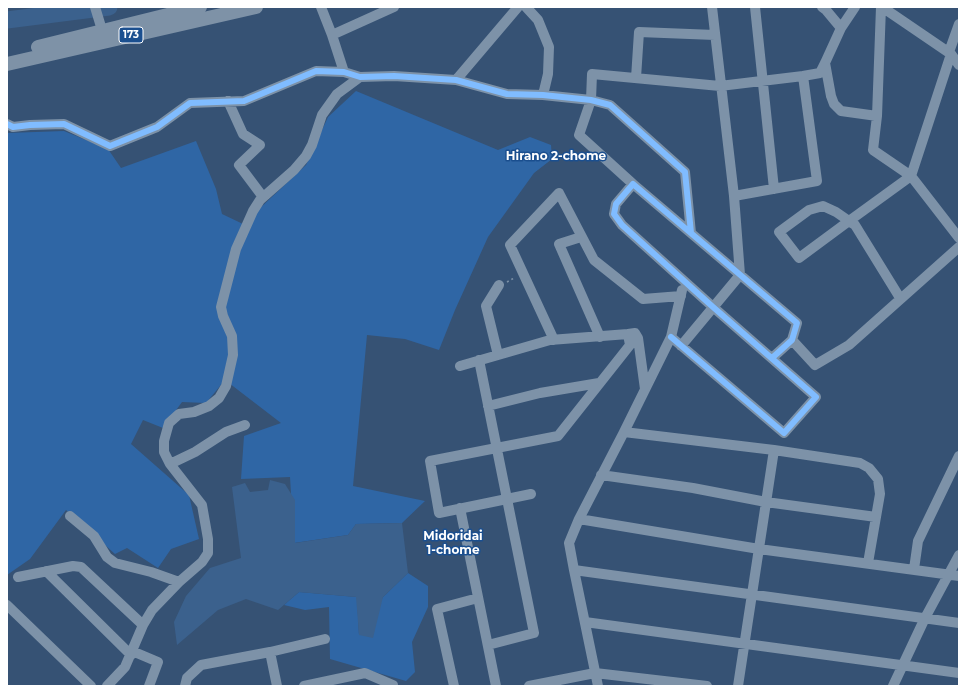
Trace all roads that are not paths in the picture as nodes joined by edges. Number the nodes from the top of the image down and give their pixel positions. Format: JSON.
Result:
{"nodes":[{"id":1,"x":95,"y":7,"type":"edge"},
{"id":2,"x":200,"y":7,"type":"edge"},
{"id":3,"x":256,"y":7,"type":"edge"},
{"id":4,"x":321,"y":7,"type":"edge"},
{"id":5,"x":394,"y":7,"type":"edge"},
{"id":6,"x":518,"y":7,"type":"edge"},
{"id":7,"x":526,"y":7,"type":"edge"},
{"id":8,"x":712,"y":7,"type":"edge"},
{"id":9,"x":755,"y":7,"type":"edge"},
{"id":10,"x":822,"y":7,"type":"edge"},
{"id":11,"x":855,"y":7,"type":"edge"},
{"id":12,"x":881,"y":7,"type":"edge"},
{"id":13,"x":958,"y":27,"type":"edge"},
{"id":14,"x":841,"y":28,"type":"junction"},
{"id":15,"x":102,"y":30,"type":"junction"},
{"id":16,"x":332,"y":35,"type":"junction"},
{"id":17,"x":715,"y":35,"type":"junction"},
{"id":18,"x":950,"y":53,"type":"junction"},
{"id":19,"x":7,"y":55,"type":"edge"},
{"id":20,"x":825,"y":63,"type":"junction"},
{"id":21,"x":7,"y":64,"type":"edge"},
{"id":22,"x":959,"y":65,"type":"edge"},
{"id":23,"x":344,"y":72,"type":"junction"},
{"id":24,"x":804,"y":76,"type":"junction"},
{"id":25,"x":360,"y":77,"type":"junction"},
{"id":26,"x":636,"y":78,"type":"junction"},
{"id":27,"x":456,"y":80,"type":"junction"},
{"id":28,"x":763,"y":81,"type":"junction"},
{"id":29,"x":721,"y":86,"type":"junction"},
{"id":30,"x":543,"y":95,"type":"junction"},
{"id":31,"x":591,"y":100,"type":"junction"},
{"id":32,"x":228,"y":101,"type":"junction"},
{"id":33,"x":878,"y":116,"type":"junction"},
{"id":34,"x":7,"y":124,"type":"edge"},
{"id":35,"x":911,"y":176,"type":"junction"},
{"id":36,"x":634,"y":184,"type":"junction"},
{"id":37,"x":774,"y":188,"type":"junction"},
{"id":38,"x":734,"y":196,"type":"junction"},
{"id":39,"x":263,"y":197,"type":"junction"},
{"id":40,"x":849,"y":221,"type":"junction"},
{"id":41,"x":691,"y":233,"type":"junction"},
{"id":42,"x":581,"y":237,"type":"junction"},
{"id":43,"x":959,"y":238,"type":"edge"},
{"id":44,"x":959,"y":247,"type":"edge"},
{"id":45,"x":740,"y":275,"type":"junction"},
{"id":46,"x":684,"y":280,"type":"junction"},
{"id":47,"x":499,"y":285,"type":"road end"},
{"id":48,"x":681,"y":296,"type":"junction"},
{"id":49,"x":900,"y":298,"type":"junction"},
{"id":50,"x":713,"y":307,"type":"junction"},
{"id":51,"x":628,"y":334,"type":"junction"},
{"id":52,"x":600,"y":337,"type":"junction"},
{"id":53,"x":671,"y":337,"type":"junction"},
{"id":54,"x":554,"y":340,"type":"junction"},
{"id":55,"x":792,"y":340,"type":"junction"},
{"id":56,"x":681,"y":346,"type":"junction"},
{"id":57,"x":498,"y":355,"type":"junction"},
{"id":58,"x":772,"y":358,"type":"junction"},
{"id":59,"x":479,"y":360,"type":"junction"},
{"id":60,"x":460,"y":366,"type":"dead end"},
{"id":61,"x":599,"y":383,"type":"junction"},
{"id":62,"x":645,"y":389,"type":"junction"},
{"id":63,"x":488,"y":406,"type":"junction"},
{"id":64,"x":245,"y":425,"type":"dead end"},
{"id":65,"x":624,"y":432,"type":"junction"},
{"id":66,"x":497,"y":448,"type":"junction"},
{"id":67,"x":774,"y":450,"type":"junction"},
{"id":68,"x":959,"y":456,"type":"edge"},
{"id":69,"x":170,"y":464,"type":"junction"},
{"id":70,"x":955,"y":473,"type":"edge"},
{"id":71,"x":602,"y":475,"type":"junction"},
{"id":72,"x":531,"y":494,"type":"dead end"},
{"id":73,"x":507,"y":499,"type":"junction"},
{"id":74,"x":766,"y":502,"type":"junction"},
{"id":75,"x":460,"y":508,"type":"junction"},
{"id":76,"x":70,"y":516,"type":"dead end"},
{"id":77,"x":876,"y":517,"type":"junction"},
{"id":78,"x":579,"y":519,"type":"junction"},
{"id":79,"x":759,"y":549,"type":"junction"},
{"id":80,"x":959,"y":555,"type":"edge"},
{"id":81,"x":868,"y":563,"type":"junction"},
{"id":82,"x":914,"y":569,"type":"junction"},
{"id":83,"x":574,"y":570,"type":"junction"},
{"id":84,"x":46,"y":571,"type":"junction"},
{"id":85,"x":954,"y":575,"type":"edge"},
{"id":86,"x":18,"y":577,"type":"dead end"},
{"id":87,"x":179,"y":582,"type":"junction"},
{"id":88,"x":752,"y":595,"type":"junction"},
{"id":89,"x":478,"y":598,"type":"junction"},
{"id":90,"x":7,"y":605,"type":"edge"},
{"id":91,"x":925,"y":618,"type":"junction"},
{"id":92,"x":585,"y":622,"type":"junction"},
{"id":93,"x":959,"y":623,"type":"edge"},
{"id":94,"x":143,"y":625,"type":"junction"},
{"id":95,"x":325,"y":639,"type":"dead end"},
{"id":96,"x":745,"y":643,"type":"junction"},
{"id":97,"x":488,"y":645,"type":"junction"},
{"id":98,"x":270,"y":652,"type":"junction"},
{"id":99,"x":131,"y":653,"type":"junction"},
{"id":100,"x":904,"y":664,"type":"junction"},
{"id":101,"x":595,"y":672,"type":"junction"},
{"id":102,"x":959,"y":673,"type":"edge"},
{"id":103,"x":113,"y":684,"type":"edge"},
{"id":104,"x":91,"y":686,"type":"edge"},
{"id":105,"x":150,"y":686,"type":"edge"},
{"id":106,"x":185,"y":686,"type":"edge"},
{"id":107,"x":277,"y":686,"type":"edge"},
{"id":108,"x":304,"y":686,"type":"edge"},
{"id":109,"x":393,"y":686,"type":"edge"},
{"id":110,"x":454,"y":686,"type":"edge"},
{"id":111,"x":496,"y":686,"type":"edge"},
{"id":112,"x":529,"y":686,"type":"edge"},
{"id":113,"x":598,"y":686,"type":"edge"},
{"id":114,"x":707,"y":686,"type":"edge"},
{"id":115,"x":738,"y":686,"type":"edge"},
{"id":116,"x":893,"y":686,"type":"edge"}],
"edges":[{"from":1,"to":15,"type":"street"},
{"from":2,"to":15,"type":"highway","number":"173"},
{"from":3,"to":21,"type":"highway","number":"173"},
{"from":4,"to":16,"type":"street"},
{"from":5,"to":16,"type":"street"},
{"from":6,"to":27,"type":"street"},
{"from":7,"to":30,"type":"street"},
{"from":8,"to":17,"type":"street"},
{"from":9,"to":28,"type":"street"},
{"from":10,"to":14,"type":"street"},
{"from":11,"to":14,"type":"street"},
{"from":12,"to":18,"type":"street"},
{"from":12,"to":33,"type":"street"},
{"from":13,"to":18,"type":"street"},
{"from":14,"to":20,"type":"street"},
{"from":15,"to":19,"type":"highway","number":"173"},
{"from":16,"to":23,"type":"street"},
{"from":17,"to":26,"type":"street"},
{"from":17,"to":29,"type":"street"},
{"from":18,"to":22,"type":"street"},
{"from":18,"to":35,"type":"street"},
{"from":20,"to":24,"type":"street"},
{"from":20,"to":33,"type":"street"},
{"from":23,"to":25,"type":"street"},
{"from":23,"to":32,"type":"street"},
{"from":24,"to":28,"type":"street"},
{"from":24,"to":37,"type":"street"},
{"from":25,"to":27,"type":"street"},
{"from":25,"to":39,"type":"street"},
{"from":26,"to":29,"type":"street"},
{"from":26,"to":31,"type":"street"},
{"from":27,"to":30,"type":"street"},
{"from":28,"to":29,"type":"street"},
{"from":28,"to":37,"type":"street"},
{"from":29,"to":38,"type":"street"},
{"from":30,"to":31,"type":"street"},
{"from":31,"to":36,"type":"street"},
{"from":31,"to":41,"type":"street"},
{"from":32,"to":34,"type":"street"},
{"from":32,"to":39,"type":"street"},
{"from":33,"to":35,"type":"street"},
{"from":35,"to":40,"type":"street"},
{"from":35,"to":43,"type":"street"},
{"from":36,"to":41,"type":"street"},
{"from":36,"to":46,"type":"street"},
{"from":37,"to":38,"type":"street"},
{"from":38,"to":45,"type":"street"},
{"from":39,"to":69,"type":"street"},
{"from":40,"to":40,"type":"street"},
{"from":40,"to":49,"type":"street"},
{"from":41,"to":45,"type":"street"},
{"from":42,"to":48,"type":"street"},
{"from":42,"to":52,"type":"street"},
{"from":42,"to":54,"type":"street"},
{"from":44,"to":49,"type":"street"},
{"from":45,"to":50,"type":"street"},
{"from":45,"to":55,"type":"street"},
{"from":46,"to":48,"type":"street"},
{"from":46,"to":50,"type":"street"},
{"from":47,"to":57,"type":"street"},
{"from":48,"to":53,"type":"street"},
{"from":49,"to":55,"type":"street"},
{"from":50,"to":56,"type":"street"},
{"from":50,"to":58,"type":"street"},
{"from":51,"to":52,"type":"street"},
{"from":51,"to":61,"type":"street"},
{"from":51,"to":62,"type":"street"},
{"from":52,"to":54,"type":"street"},
{"from":53,"to":56,"type":"street"},
{"from":53,"to":62,"type":"street"},
{"from":54,"to":57,"type":"street"},
{"from":55,"to":58,"type":"street"},
{"from":56,"to":58,"type":"street"},
{"from":57,"to":59,"type":"street"},
{"from":59,"to":60,"type":"street"},
{"from":59,"to":63,"type":"street"},
{"from":61,"to":63,"type":"street"},
{"from":61,"to":66,"type":"street"},
{"from":62,"to":65,"type":"street"},
{"from":63,"to":66,"type":"street"},
{"from":64,"to":69,"type":"street"},
{"from":65,"to":67,"type":"street"},
{"from":65,"to":71,"type":"street"},
{"from":66,"to":73,"type":"street"},
{"from":66,"to":75,"type":"street"},
{"from":67,"to":74,"type":"street"},
{"from":67,"to":77,"type":"street"},
{"from":68,"to":70,"type":"street"},
{"from":69,"to":87,"type":"street"},
{"from":70,"to":82,"type":"street"},
{"from":71,"to":74,"type":"street"},
{"from":71,"to":78,"type":"street"},
{"from":72,"to":73,"type":"street"},
{"from":73,"to":75,"type":"street"},
{"from":73,"to":97,"type":"street"},
{"from":74,"to":77,"type":"street"},
{"from":74,"to":79,"type":"street"},
{"from":75,"to":89,"type":"street"},
{"from":76,"to":87,"type":"street"},
{"from":77,"to":81,"type":"street"},
{"from":78,"to":79,"type":"street"},
{"from":78,"to":83,"type":"street"},
{"from":79,"to":81,"type":"street"},
{"from":79,"to":88,"type":"street"},
{"from":80,"to":85,"type":"street"},
{"from":81,"to":82,"type":"street"},
{"from":82,"to":85,"type":"street"},
{"from":83,"to":88,"type":"street"},
{"from":83,"to":92,"type":"street"},
{"from":84,"to":86,"type":"street"},
{"from":84,"to":94,"type":"street"},
{"from":84,"to":99,"type":"street"},
{"from":85,"to":91,"type":"street"},
{"from":87,"to":94,"type":"street"},
{"from":88,"to":91,"type":"street"},
{"from":88,"to":96,"type":"street"},
{"from":89,"to":97,"type":"street"},
{"from":89,"to":110,"type":"street"},
{"from":90,"to":104,"type":"street"},
{"from":91,"to":93,"type":"street"},
{"from":91,"to":100,"type":"street"},
{"from":92,"to":96,"type":"street"},
{"from":92,"to":101,"type":"street"},
{"from":94,"to":99,"type":"street"},
{"from":95,"to":98,"type":"street"},
{"from":96,"to":100,"type":"street"},
{"from":96,"to":115,"type":"street"},
{"from":97,"to":111,"type":"street"},
{"from":98,"to":106,"type":"street"},
{"from":98,"to":107,"type":"street"},
{"from":99,"to":103,"type":"street"},
{"from":99,"to":105,"type":"street"},
{"from":100,"to":102,"type":"street"},
{"from":100,"to":116,"type":"street"},
{"from":101,"to":112,"type":"street"},
{"from":101,"to":113,"type":"street"},
{"from":101,"to":114,"type":"street"},
{"from":108,"to":109,"type":"street"}]}
